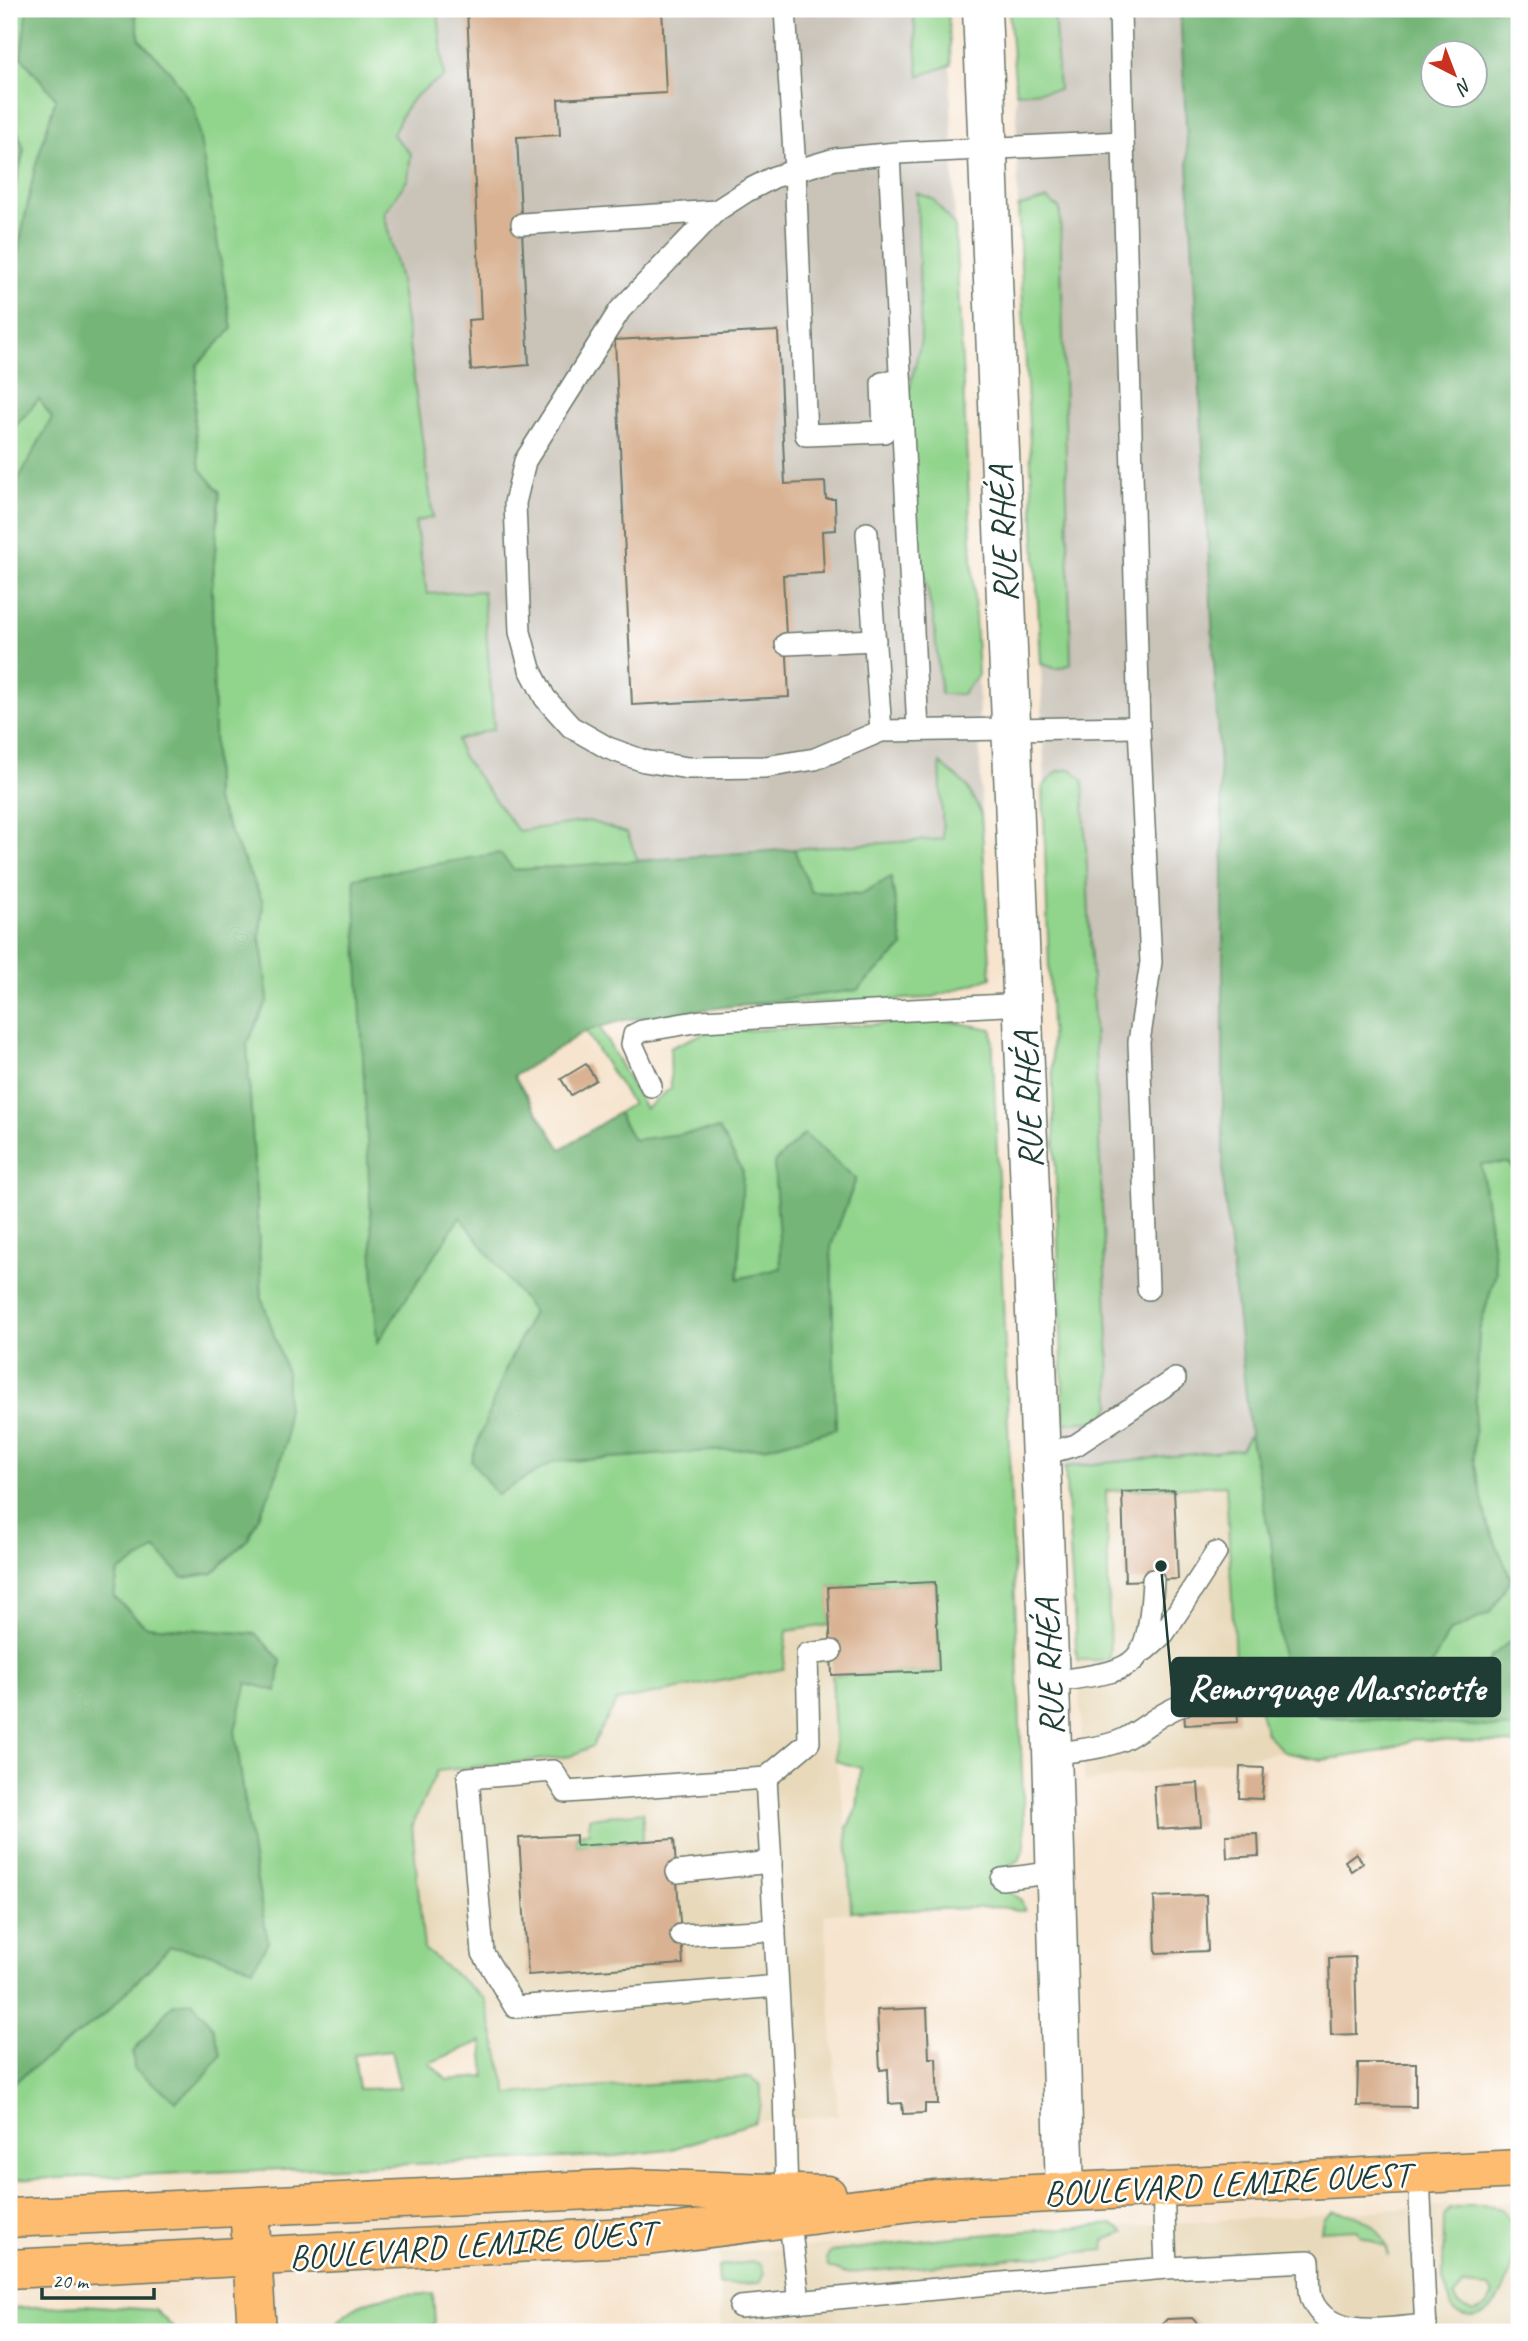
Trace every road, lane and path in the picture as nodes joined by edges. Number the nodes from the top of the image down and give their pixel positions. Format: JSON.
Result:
{"nodes":[{"id":1,"x":785,"y":9,"type":"edge"},
{"id":2,"x":982,"y":9,"type":"edge"},
{"id":3,"x":1120,"y":9,"type":"edge"},
{"id":4,"x":1123,"y":142,"type":"junction"},
{"id":5,"x":988,"y":150,"type":"junction"},
{"id":6,"x":889,"y":153,"type":"junction"},
{"id":7,"x":795,"y":170,"type":"junction"},
{"id":8,"x":716,"y":211,"type":"junction"},
{"id":9,"x":522,"y":224,"type":"dead end"},
{"id":10,"x":900,"y":381,"type":"junction"},
{"id":11,"x":867,"y":533,"type":"dead end"},
{"id":12,"x":874,"y":640,"type":"junction"},
{"id":13,"x":786,"y":644,"type":"dead end"},
{"id":14,"x":1139,"y":727,"type":"junction"},
{"id":15,"x":1011,"y":729,"type":"junction"},
{"id":16,"x":918,"y":730,"type":"junction"},
{"id":17,"x":881,"y":731,"type":"junction"},
{"id":18,"x":1024,"y":1004,"type":"junction"},
{"id":19,"x":651,"y":1086,"type":"dead end"},
{"id":20,"x":1148,"y":1289,"type":"dead end"},
{"id":21,"x":1175,"y":1379,"type":"dead end"},
{"id":22,"x":1041,"y":1455,"type":"junction"},
{"id":23,"x":1216,"y":1553,"type":"dead end"},
{"id":24,"x":1153,"y":1580,"type":"dead end"},
{"id":25,"x":831,"y":1651,"type":"dead end"},
{"id":26,"x":1136,"y":1659,"type":"junction"},
{"id":27,"x":1050,"y":1682,"type":"junction"},
{"id":28,"x":1183,"y":1705,"type":"dead end"},
{"id":29,"x":1052,"y":1754,"type":"junction"},
{"id":30,"x":766,"y":1778,"type":"junction"},
{"id":31,"x":771,"y":1862,"type":"junction"},
{"id":32,"x":677,"y":1872,"type":"dead end"},
{"id":33,"x":1057,"y":1872,"type":"junction"},
{"id":34,"x":1002,"y":1879,"type":"dead end"},
{"id":35,"x":775,"y":1930,"type":"junction"},
{"id":36,"x":681,"y":1935,"type":"dead end"},
{"id":37,"x":778,"y":1986,"type":"junction"},
{"id":38,"x":1519,"y":2169,"type":"edge"},
{"id":39,"x":1419,"y":2174,"type":"junction"},
{"id":40,"x":1163,"y":2188,"type":"junction"},
{"id":41,"x":1065,"y":2192,"type":"junction"},
{"id":42,"x":788,"y":2206,"type":"junction"},
{"id":43,"x":249,"y":2207,"type":"junction"},
{"id":44,"x":9,"y":2218,"type":"edge"},
{"id":45,"x":252,"y":2259,"type":"junction"},
{"id":46,"x":9,"y":2269,"type":"edge"},
{"id":47,"x":1166,"y":2269,"type":"junction"},
{"id":48,"x":799,"y":2302,"type":"junction"},
{"id":49,"x":740,"y":2307,"type":"dead end"},
{"id":50,"x":1519,"y":2328,"type":"edge"},
{"id":51,"x":1426,"y":2329,"type":"edge"},
{"id":52,"x":257,"y":2332,"type":"edge"},
{"id":53,"x":1516,"y":2332,"type":"edge"}],
"edges":[{"from":1,"to":7,"type":"lane"},
{"from":2,"to":5,"type":"street","name":"RUE RHÉA"},
{"from":3,"to":4,"type":"lane"},
{"from":4,"to":5,"type":"lane"},
{"from":4,"to":14,"type":"lane"},
{"from":5,"to":6,"type":"lane"},
{"from":5,"to":15,"type":"street","name":"RUE RHÉA"},
{"from":6,"to":7,"type":"lane"},
{"from":6,"to":10,"type":"lane"},
{"from":7,"to":8,"type":"lane"},
{"from":7,"to":10,"type":"lane"},
{"from":8,"to":9,"type":"lane"},
{"from":8,"to":17,"type":"lane"},
{"from":10,"to":16,"type":"lane"},
{"from":11,"to":12,"type":"lane"},
{"from":12,"to":13,"type":"lane"},
{"from":12,"to":17,"type":"lane"},
{"from":14,"to":15,"type":"lane"},
{"from":14,"to":20,"type":"lane"},
{"from":15,"to":16,"type":"lane"},
{"from":15,"to":18,"type":"street","name":"RUE RHÉA"},
{"from":16,"to":17,"type":"lane"},
{"from":18,"to":19,"type":"lane"},
{"from":18,"to":22,"type":"street","name":"RUE RHÉA"},
{"from":21,"to":22,"type":"lane"},
{"from":22,"to":27,"type":"street","name":"RUE RHÉA"},
{"from":23,"to":26,"type":"lane"},
{"from":24,"to":26,"type":"lane"},
{"from":25,"to":30,"type":"lane"},
{"from":26,"to":27,"type":"lane"},
{"from":27,"to":29,"type":"street","name":"RUE RHÉA"},
{"from":28,"to":29,"type":"lane"},
{"from":29,"to":33,"type":"street","name":"RUE RHÉA"},
{"from":30,"to":31,"type":"lane"},
{"from":30,"to":37,"type":"lane"},
{"from":31,"to":32,"type":"lane"},
{"from":31,"to":35,"type":"lane"},
{"from":33,"to":34,"type":"lane"},
{"from":33,"to":41,"type":"street","name":"RUE RHÉA"},
{"from":35,"to":36,"type":"lane"},
{"from":35,"to":37,"type":"lane"},
{"from":37,"to":42,"type":"lane"},
{"from":38,"to":39,"type":"main road","name":"BOULEVARD LEMIRE OUEST"},
{"from":39,"to":40,"type":"main road","name":"BOULEVARD LEMIRE OUEST"},
{"from":39,"to":51,"type":"lane"},
{"from":40,"to":41,"type":"main road","name":"BOULEVARD LEMIRE OUEST"},
{"from":40,"to":47,"type":"lane"},
{"from":41,"to":42,"type":"main road","name":"BOULEVARD LEMIRE OUEST"},
{"from":42,"to":43,"type":"main road","name":"BOULEVARD LEMIRE OUEST"},
{"from":42,"to":45,"type":"main road","name":"BOULEVARD LEMIRE OUEST"},
{"from":42,"to":48,"type":"lane"},
{"from":43,"to":44,"type":"main road","name":"BOULEVARD LEMIRE OUEST"},
{"from":43,"to":45,"type":"main road"},
{"from":45,"to":46,"type":"main road","name":"BOULEVARD LEMIRE OUEST"},
{"from":45,"to":52,"type":"main road"},
{"from":47,"to":48,"type":"lane"},
{"from":47,"to":51,"type":"lane"},
{"from":48,"to":49,"type":"lane"},
{"from":50,"to":53,"type":"lane"}]}
